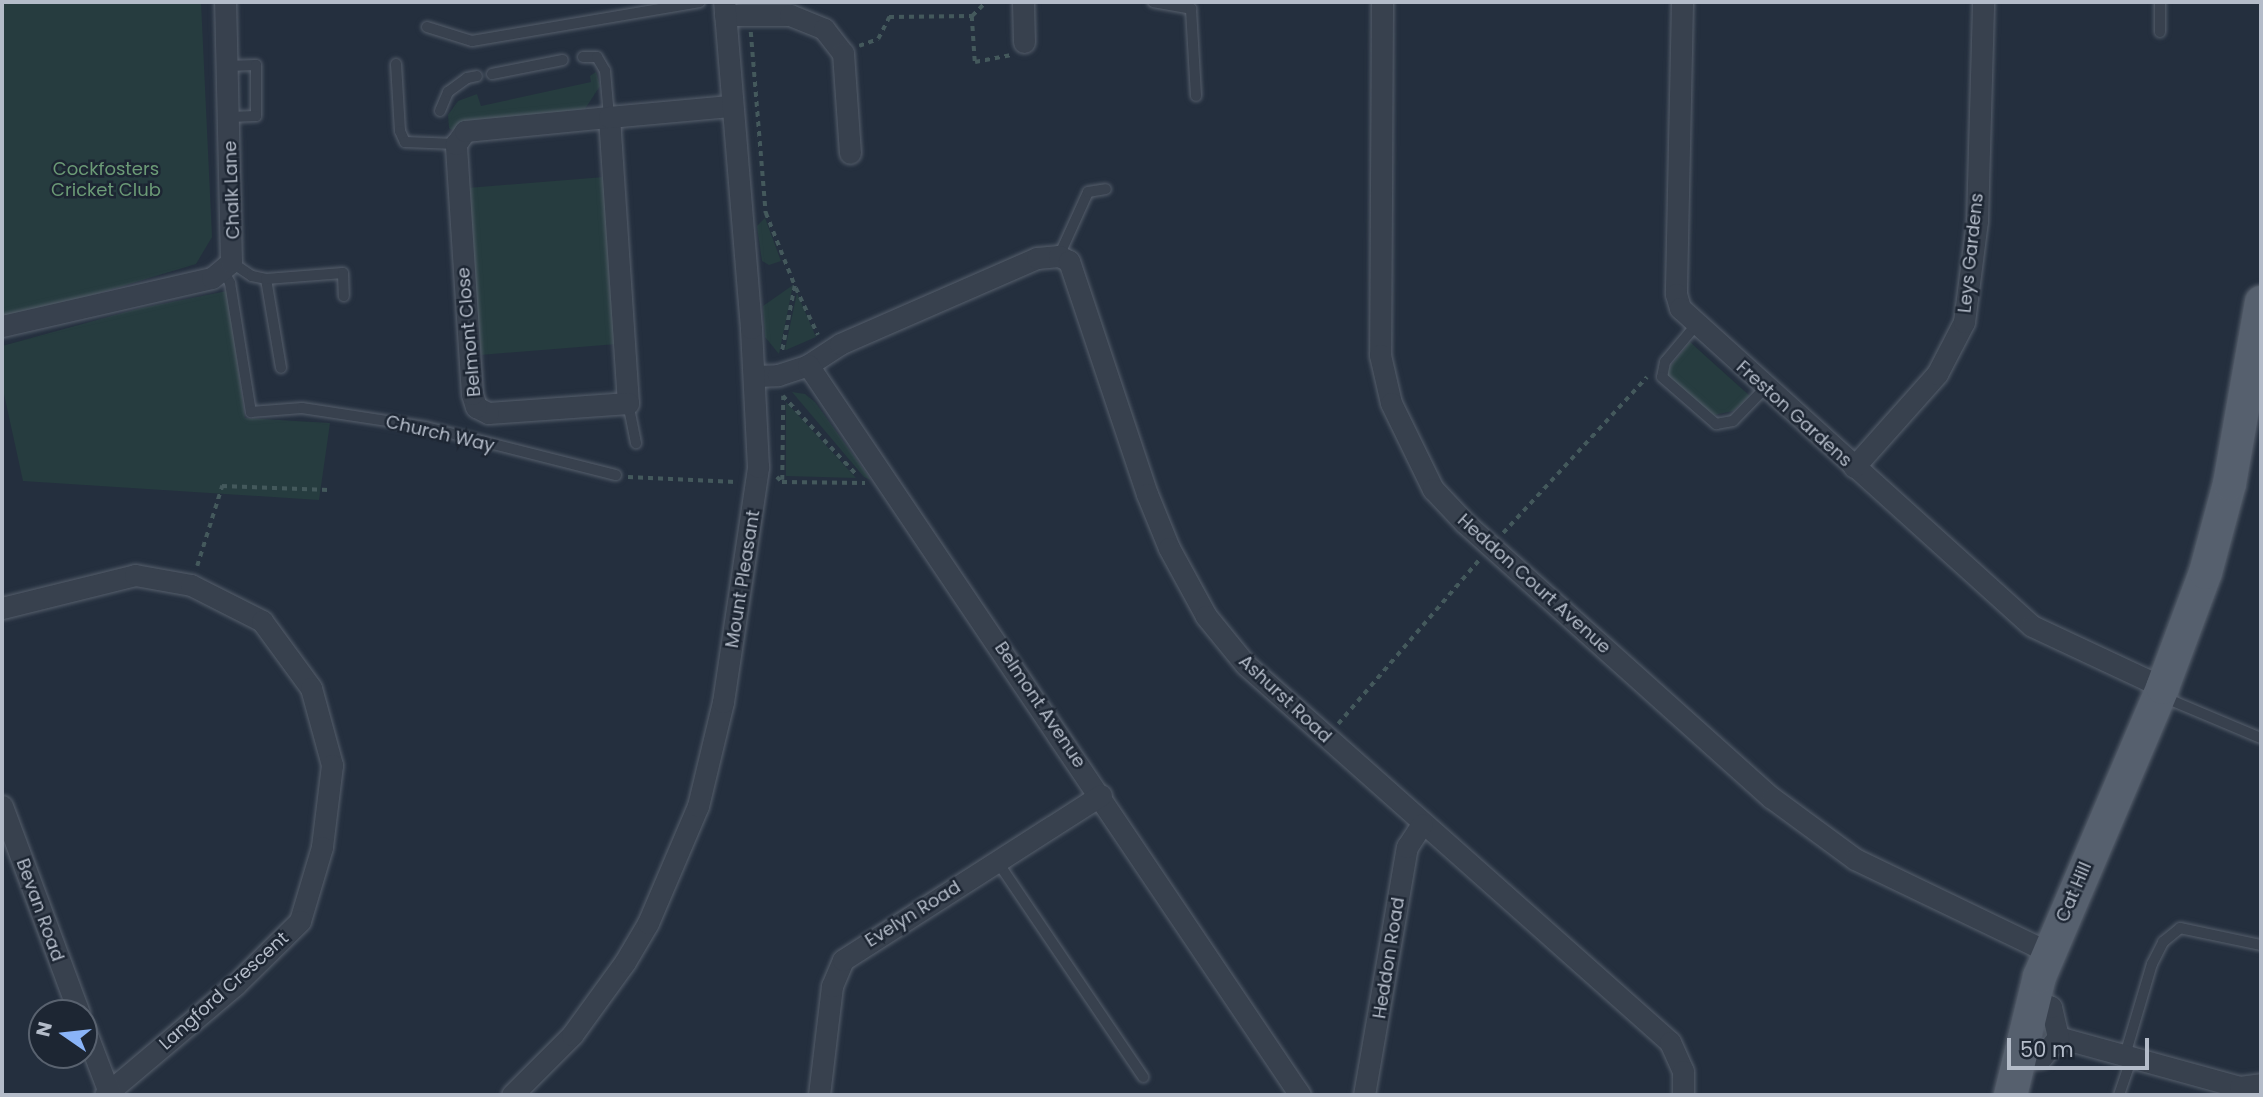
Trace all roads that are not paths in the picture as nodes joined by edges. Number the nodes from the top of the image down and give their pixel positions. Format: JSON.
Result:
{"nodes":[{"id":1,"x":225,"y":2,"type":"edge"},
{"id":2,"x":700,"y":2,"type":"edge"},
{"id":3,"x":1023,"y":2,"type":"edge"},
{"id":4,"x":1153,"y":2,"type":"edge"},
{"id":5,"x":1382,"y":2,"type":"edge"},
{"id":6,"x":1682,"y":2,"type":"edge"},
{"id":7,"x":1983,"y":2,"type":"edge"},
{"id":8,"x":2160,"y":2,"type":"edge"},
{"id":9,"x":724,"y":8,"type":"edge"},
{"id":10,"x":790,"y":8,"type":"edge"},
{"id":11,"x":427,"y":27,"type":"dead end"},
{"id":12,"x":2160,"y":32,"type":"dead end"},
{"id":13,"x":1024,"y":42,"type":"road end"},
{"id":14,"x":583,"y":57,"type":"dead end"},
{"id":15,"x":563,"y":60,"type":"dead end"},
{"id":16,"x":396,"y":64,"type":"dead end"},
{"id":17,"x":227,"y":66,"type":"junction"},
{"id":18,"x":492,"y":74,"type":"dead end"},
{"id":19,"x":477,"y":76,"type":"dead end"},
{"id":20,"x":1196,"y":96,"type":"dead end"},
{"id":21,"x":730,"y":106,"type":"junction"},
{"id":22,"x":440,"y":111,"type":"dead end"},
{"id":23,"x":229,"y":117,"type":"junction"},
{"id":24,"x":609,"y":117,"type":"junction"},
{"id":25,"x":456,"y":144,"type":"junction"},
{"id":26,"x":850,"y":153,"type":"dead end"},
{"id":27,"x":1106,"y":189,"type":"dead end"},
{"id":28,"x":1059,"y":256,"type":"junction"},
{"id":29,"x":228,"y":267,"type":"junction"},
{"id":30,"x":266,"y":279,"type":"junction"},
{"id":31,"x":344,"y":296,"type":"dead end"},
{"id":32,"x":2261,"y":302,"type":"edge"},
{"id":33,"x":1696,"y":325,"type":"junction"},
{"id":34,"x":2,"y":327,"type":"edge"},
{"id":35,"x":2256,"y":358,"type":"edge"},
{"id":36,"x":818,"y":359,"type":"junction"},
{"id":37,"x":281,"y":368,"type":"dead end"},
{"id":38,"x":754,"y":376,"type":"junction"},
{"id":39,"x":1765,"y":388,"type":"junction"},
{"id":40,"x":628,"y":403,"type":"junction"},
{"id":41,"x":636,"y":443,"type":"dead end"},
{"id":42,"x":1854,"y":467,"type":"junction"},
{"id":43,"x":616,"y":475,"type":"road end"},
{"id":44,"x":2,"y":608,"type":"edge"},
{"id":45,"x":2160,"y":691,"type":"junction"},
{"id":46,"x":2261,"y":738,"type":"edge"},
{"id":47,"x":1101,"y":795,"type":"junction"},
{"id":48,"x":2,"y":806,"type":"edge"},
{"id":49,"x":1422,"y":824,"type":"junction"},
{"id":50,"x":997,"y":861,"type":"junction"},
{"id":51,"x":2261,"y":945,"type":"edge"},
{"id":52,"x":2048,"y":952,"type":"junction"},
{"id":53,"x":2031,"y":998,"type":"junction"},
{"id":54,"x":74,"y":999,"type":"edge"},
{"id":55,"x":2058,"y":1037,"type":"junction"},
{"id":56,"x":2128,"y":1056,"type":"junction"},
{"id":57,"x":2015,"y":1061,"type":"junction"},
{"id":58,"x":98,"y":1066,"type":"edge"},
{"id":59,"x":1143,"y":1077,"type":"dead end"},
{"id":60,"x":2250,"y":1089,"type":"edge"},
{"id":61,"x":108,"y":1094,"type":"edge"},
{"id":62,"x":512,"y":1095,"type":"edge"},
{"id":63,"x":820,"y":1095,"type":"edge"},
{"id":64,"x":1300,"y":1095,"type":"edge"},
{"id":65,"x":1364,"y":1095,"type":"edge"},
{"id":66,"x":1684,"y":1095,"type":"edge"},
{"id":67,"x":2010,"y":1095,"type":"edge"},
{"id":68,"x":2119,"y":1095,"type":"edge"}],
"edges":[{"from":1,"to":17,"type":"street","name":"Chalk Lane"},
{"from":2,"to":11,"type":"lane"},
{"from":3,"to":13,"type":"street"},
{"from":4,"to":20,"type":"lane"},
{"from":5,"to":52,"type":"street","name":"Heddon Court Avenue"},
{"from":6,"to":33,"type":"street","name":"Freston Gardens"},
{"from":7,"to":42,"type":"street","name":"Leys Gardens"},
{"from":8,"to":12,"type":"lane"},
{"from":9,"to":10,"type":"street"},
{"from":9,"to":21,"type":"street","name":"Mount Pleasant"},
{"from":10,"to":26,"type":"street"},
{"from":14,"to":24,"type":"lane"},
{"from":15,"to":18,"type":"lane"},
{"from":16,"to":25,"type":"lane"},
{"from":17,"to":23,"type":"street","name":"Chalk Lane"},
{"from":17,"to":23,"type":"lane"},
{"from":19,"to":22,"type":"lane"},
{"from":21,"to":24,"type":"street"},
{"from":21,"to":38,"type":"street","name":"Mount Pleasant"},
{"from":23,"to":29,"type":"street","name":"Chalk Lane"},
{"from":24,"to":25,"type":"street"},
{"from":24,"to":40,"type":"street"},
{"from":25,"to":40,"type":"street","name":"Belmont Close"},
{"from":27,"to":28,"type":"lane"},
{"from":28,"to":36,"type":"street"},
{"from":28,"to":49,"type":"street","name":"Ashurst Road"},
{"from":29,"to":30,"type":"lane"},
{"from":29,"to":34,"type":"street"},
{"from":29,"to":43,"type":"lane","name":"Church Way"},
{"from":30,"to":31,"type":"lane"},
{"from":30,"to":37,"type":"lane"},
{"from":32,"to":35,"type":"main road","name":"Cat Hill"},
{"from":33,"to":39,"type":"street","name":"Freston Gardens"},
{"from":33,"to":39,"type":"lane"},
{"from":35,"to":45,"type":"main road","name":"Cat Hill"},
{"from":36,"to":38,"type":"street"},
{"from":36,"to":47,"type":"street","name":"Belmont Avenue"},
{"from":38,"to":62,"type":"street","name":"Mount Pleasant"},
{"from":39,"to":42,"type":"street","name":"Freston Gardens"},
{"from":40,"to":41,"type":"lane"},
{"from":42,"to":45,"type":"street","name":"Freston Gardens"},
{"from":44,"to":61,"type":"street","name":"Langford Crescent"},
{"from":45,"to":46,"type":"lane"},
{"from":45,"to":52,"type":"main road","name":"Cat Hill"},
{"from":47,"to":50,"type":"street","name":"Evelyn Road"},
{"from":47,"to":64,"type":"street","name":"Belmont Avenue"},
{"from":48,"to":54,"type":"street","name":"Bevan Road"},
{"from":49,"to":65,"type":"street","name":"Heddon Road"},
{"from":49,"to":66,"type":"street","name":"Ashurst Road"},
{"from":50,"to":59,"type":"lane"},
{"from":50,"to":63,"type":"street","name":"Evelyn Road"},
{"from":51,"to":56,"type":"lane"},
{"from":52,"to":53,"type":"main road","name":"Cat Hill"},
{"from":53,"to":55,"type":"street"},
{"from":53,"to":57,"type":"main road","name":"Cat Hill"},
{"from":55,"to":56,"type":"street"},
{"from":55,"to":57,"type":"street"},
{"from":56,"to":60,"type":"street"},
{"from":56,"to":68,"type":"lane"},
{"from":57,"to":67,"type":"main road","name":"Cat Hill"},
{"from":58,"to":61,"type":"street"}]}
